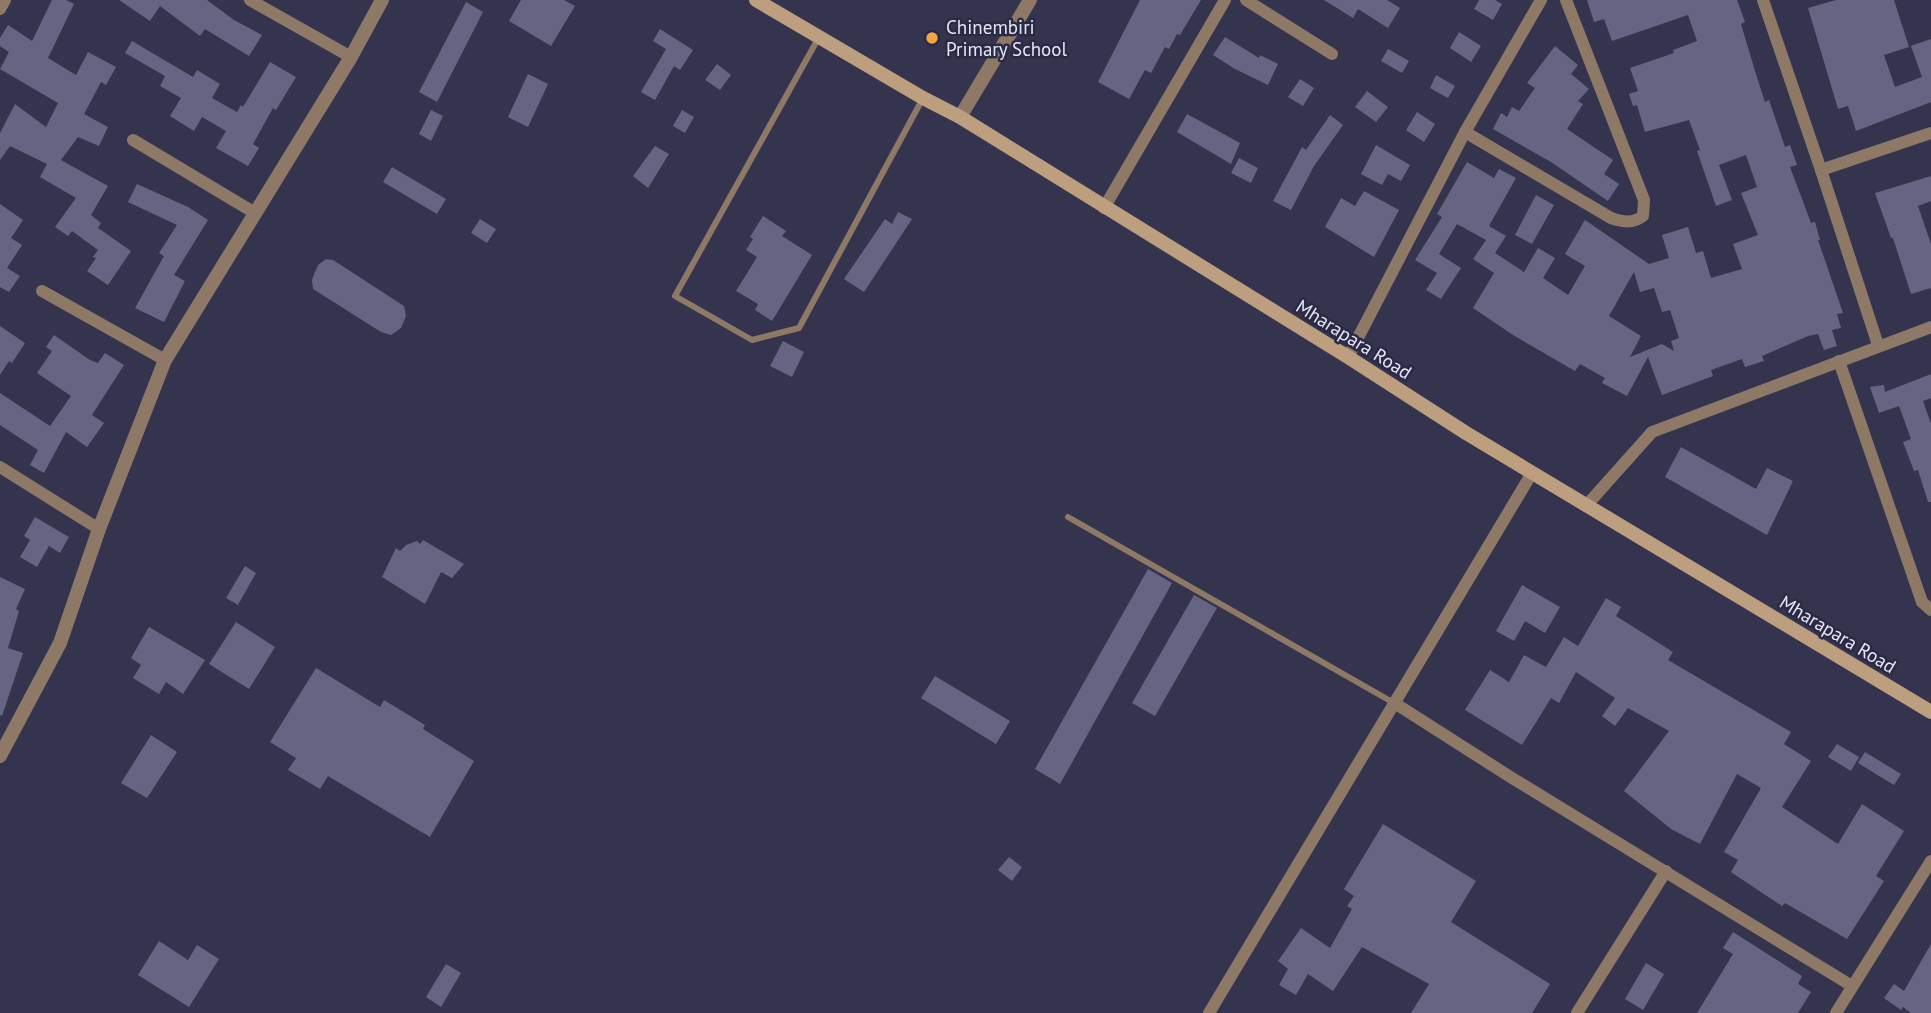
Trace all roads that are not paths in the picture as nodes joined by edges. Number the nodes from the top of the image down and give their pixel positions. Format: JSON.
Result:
{"nodes":[{"id":1,"x":5,"y":0,"type":"edge"},
{"id":2,"x":250,"y":0,"type":"edge"},
{"id":3,"x":382,"y":0,"type":"edge"},
{"id":4,"x":757,"y":0,"type":"edge"},
{"id":5,"x":1030,"y":0,"type":"edge"},
{"id":6,"x":1225,"y":0,"type":"edge"},
{"id":7,"x":1246,"y":0,"type":"edge"},
{"id":8,"x":1541,"y":0,"type":"edge"},
{"id":9,"x":1566,"y":0,"type":"edge"},
{"id":10,"x":1763,"y":0,"type":"edge"},
{"id":11,"x":0,"y":9,"type":"edge"},
{"id":12,"x":819,"y":37,"type":"junction"},
{"id":13,"x":1332,"y":54,"type":"dead end"},
{"id":14,"x":351,"y":57,"type":"junction"},
{"id":15,"x":923,"y":98,"type":"junction"},
{"id":16,"x":960,"y":117,"type":"junction"},
{"id":17,"x":1465,"y":132,"type":"junction"},
{"id":18,"x":1931,"y":133,"type":"edge"},
{"id":19,"x":133,"y":140,"type":"dead end"},
{"id":20,"x":1821,"y":170,"type":"junction"},
{"id":21,"x":1104,"y":208,"type":"junction"},
{"id":22,"x":255,"y":213,"type":"junction"},
{"id":23,"x":42,"y":291,"type":"dead end"},
{"id":24,"x":1931,"y":327,"type":"edge"},
{"id":25,"x":1878,"y":345,"type":"junction"},
{"id":26,"x":1348,"y":358,"type":"junction"},
{"id":27,"x":165,"y":360,"type":"junction"},
{"id":28,"x":1839,"y":360,"type":"junction"},
{"id":29,"x":0,"y":467,"type":"edge"},
{"id":30,"x":1532,"y":473,"type":"junction"},
{"id":31,"x":1586,"y":506,"type":"junction"},
{"id":32,"x":1068,"y":517,"type":"dead end"},
{"id":33,"x":99,"y":529,"type":"junction"},
{"id":34,"x":1931,"y":610,"type":"edge"},
{"id":35,"x":1396,"y":704,"type":"junction"},
{"id":36,"x":1931,"y":712,"type":"edge"},
{"id":37,"x":0,"y":756,"type":"edge"},
{"id":38,"x":1931,"y":861,"type":"edge"},
{"id":39,"x":1666,"y":871,"type":"junction"},
{"id":40,"x":1852,"y":986,"type":"junction"},
{"id":41,"x":1209,"y":1013,"type":"edge"},
{"id":42,"x":1577,"y":1013,"type":"edge"},
{"id":43,"x":1836,"y":1013,"type":"edge"}],
"edges":[{"from":1,"to":11,"type":"street"},
{"from":2,"to":14,"type":"street"},
{"from":3,"to":14,"type":"street"},
{"from":4,"to":12,"type":"main road","name":"Mharapara Road"},
{"from":5,"to":16,"type":"street"},
{"from":6,"to":21,"type":"street"},
{"from":7,"to":13,"type":"street"},
{"from":8,"to":17,"type":"street"},
{"from":9,"to":17,"type":"street"},
{"from":10,"to":20,"type":"street"},
{"from":12,"to":15,"type":"main road","name":"Mharapara Road"},
{"from":12,"to":15,"type":"lane"},
{"from":14,"to":22,"type":"street"},
{"from":15,"to":16,"type":"main road","name":"Mharapara Road"},
{"from":16,"to":21,"type":"main road","name":"Mharapara Road"},
{"from":17,"to":26,"type":"street"},
{"from":18,"to":20,"type":"street"},
{"from":19,"to":22,"type":"street"},
{"from":20,"to":25,"type":"street"},
{"from":21,"to":26,"type":"main road","name":"Mharapara Road"},
{"from":22,"to":27,"type":"street"},
{"from":23,"to":27,"type":"street"},
{"from":24,"to":25,"type":"street"},
{"from":25,"to":28,"type":"street"},
{"from":26,"to":30,"type":"main road","name":"Mharapara Road"},
{"from":27,"to":33,"type":"street"},
{"from":28,"to":31,"type":"street"},
{"from":28,"to":34,"type":"street"},
{"from":29,"to":33,"type":"street"},
{"from":30,"to":31,"type":"main road","name":"Mharapara Road"},
{"from":30,"to":35,"type":"street"},
{"from":31,"to":36,"type":"main road","name":"Mharapara Road"},
{"from":32,"to":35,"type":"lane"},
{"from":33,"to":37,"type":"street"},
{"from":35,"to":39,"type":"street"},
{"from":35,"to":41,"type":"street"},
{"from":38,"to":40,"type":"street"},
{"from":39,"to":40,"type":"street"},
{"from":39,"to":42,"type":"street"},
{"from":40,"to":43,"type":"street"}]}
